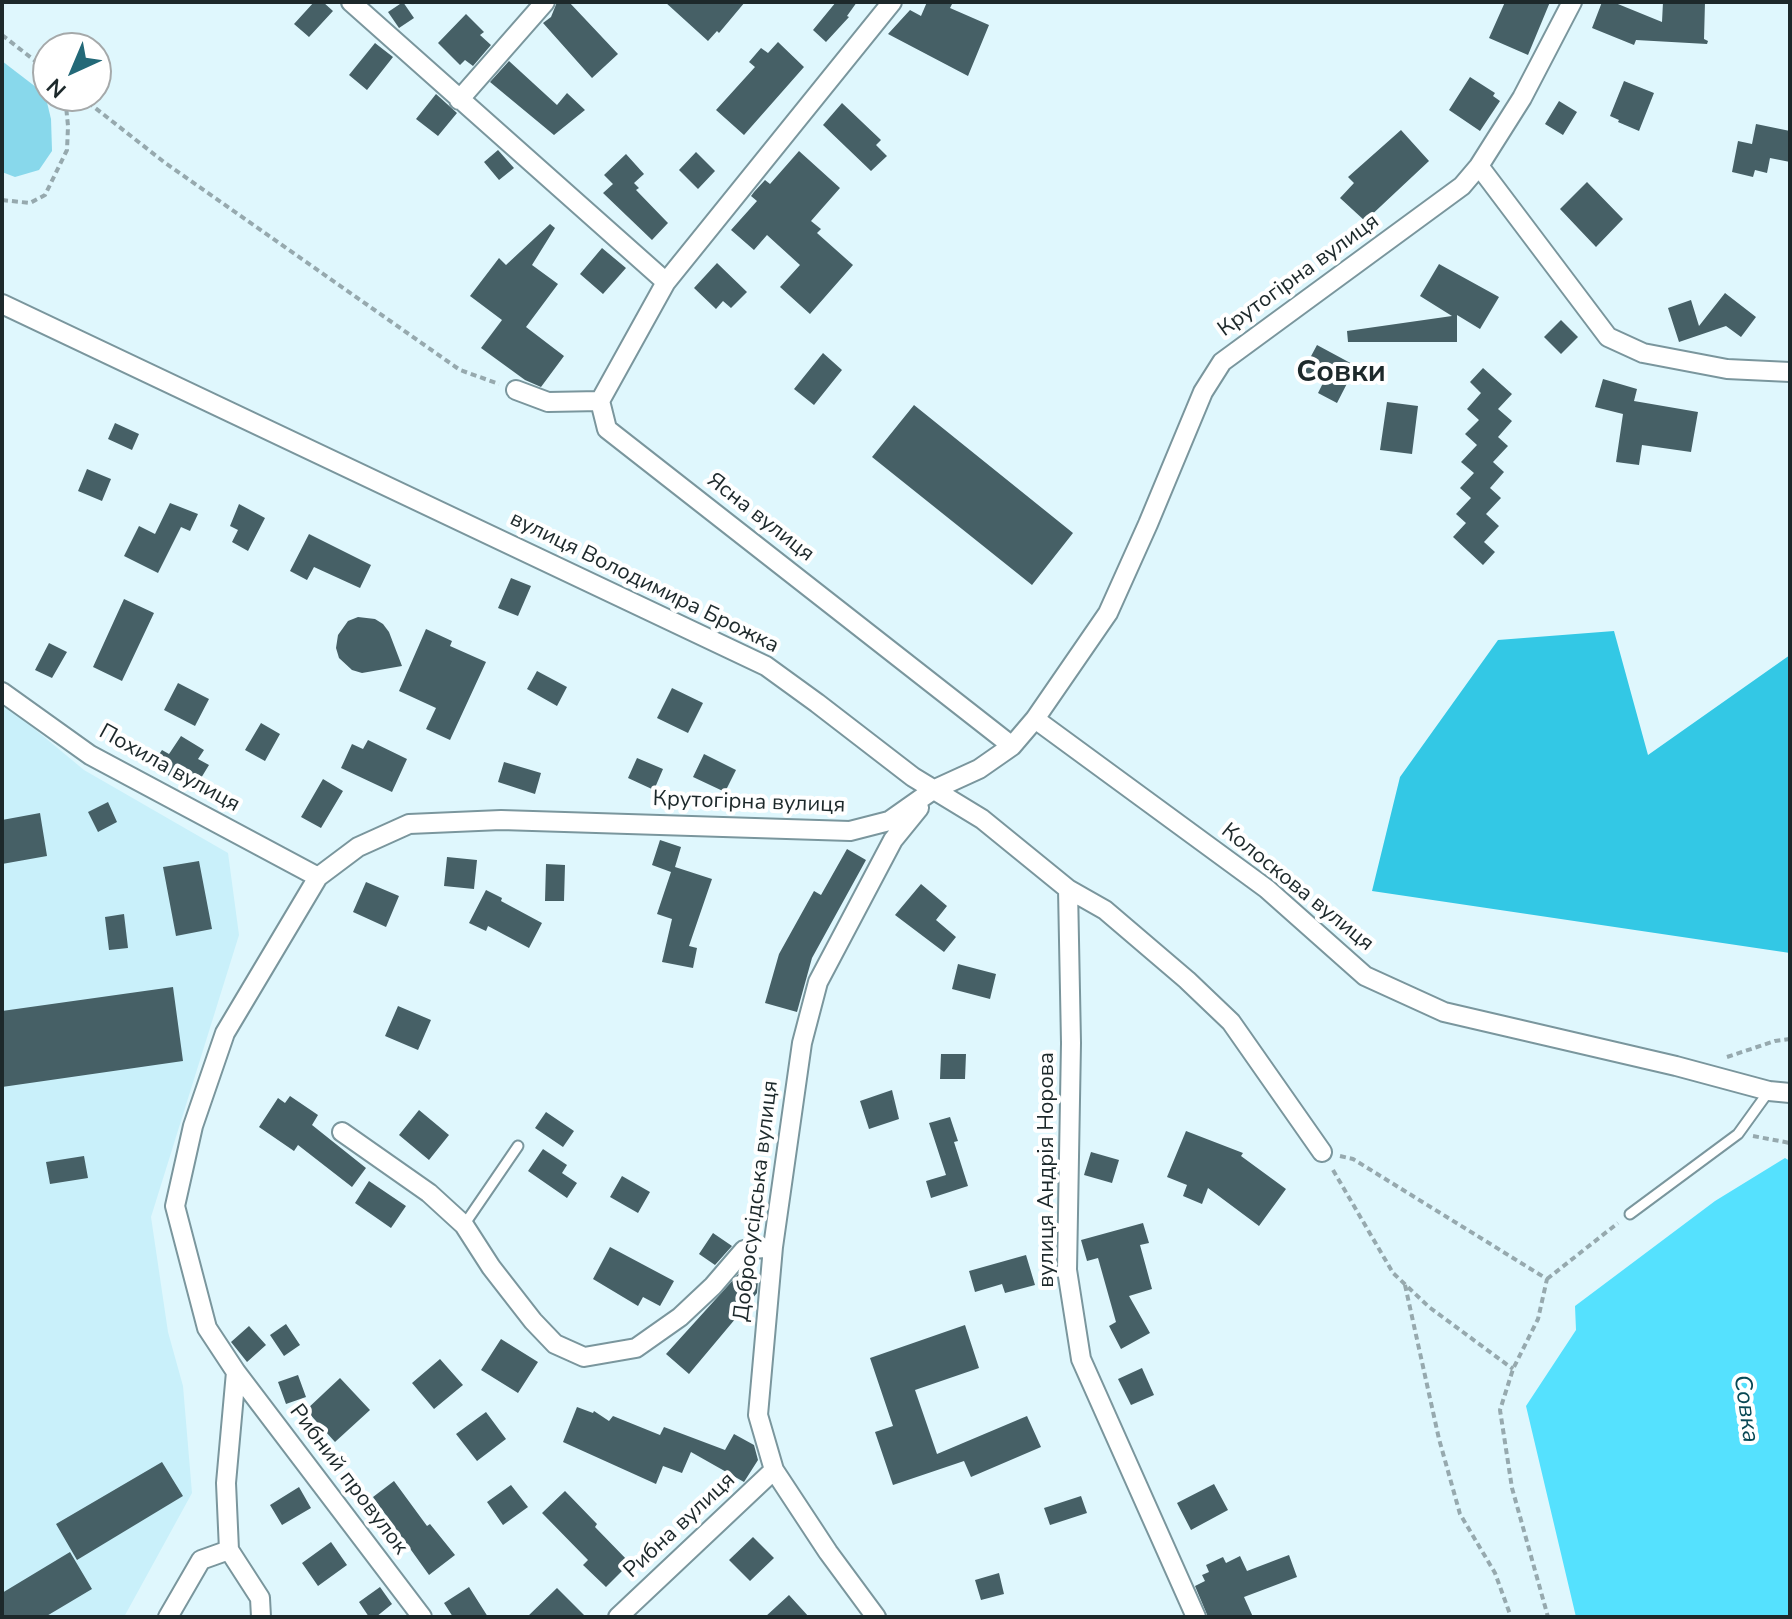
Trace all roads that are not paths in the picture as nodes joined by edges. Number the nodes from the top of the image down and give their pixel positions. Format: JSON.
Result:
{"nodes":[{"id":1,"x":351,"y":2,"type":"edge"},
{"id":2,"x":545,"y":2,"type":"edge"},
{"id":3,"x":892,"y":2,"type":"edge"},
{"id":4,"x":1572,"y":2,"type":"edge"},
{"id":5,"x":459,"y":100,"type":"junction"},
{"id":6,"x":1479,"y":166,"type":"junction"},
{"id":7,"x":666,"y":282,"type":"junction"},
{"id":8,"x":2,"y":304,"type":"edge"},
{"id":9,"x":1790,"y":372,"type":"edge"},
{"id":10,"x":516,"y":390,"type":"road end"},
{"id":11,"x":600,"y":401,"type":"junction"},
{"id":12,"x":2,"y":692,"type":"edge"},
{"id":13,"x":1035,"y":719,"type":"junction"},
{"id":14,"x":1012,"y":746,"type":"junction"},
{"id":15,"x":933,"y":790,"type":"junction"},
{"id":16,"x":318,"y":877,"type":"junction"},
{"id":17,"x":1068,"y":889,"type":"junction"},
{"id":18,"x":1769,"y":1091,"type":"junction"},
{"id":19,"x":1790,"y":1093,"type":"edge"},
{"id":20,"x":342,"y":1132,"type":"dead end"},
{"id":21,"x":518,"y":1146,"type":"dead end"},
{"id":22,"x":1322,"y":1152,"type":"dead end"},
{"id":23,"x":1630,"y":1214,"type":"road end"},
{"id":24,"x":464,"y":1225,"type":"junction"},
{"id":25,"x":773,"y":1247,"type":"junction"},
{"id":26,"x":236,"y":1372,"type":"junction"},
{"id":27,"x":774,"y":1470,"type":"junction"},
{"id":28,"x":229,"y":1550,"type":"junction"},
{"id":29,"x":168,"y":1617,"type":"edge"},
{"id":30,"x":261,"y":1617,"type":"edge"},
{"id":31,"x":422,"y":1617,"type":"edge"},
{"id":32,"x":618,"y":1617,"type":"edge"},
{"id":33,"x":876,"y":1617,"type":"edge"},
{"id":34,"x":1196,"y":1617,"type":"edge"}],
"edges":[{"from":1,"to":5,"type":"street"},
{"from":2,"to":5,"type":"street"},
{"from":3,"to":7,"type":"street"},
{"from":4,"to":6,"type":"street","name":"Крутогірна вулиця"},
{"from":5,"to":7,"type":"street"},
{"from":6,"to":9,"type":"street"},
{"from":6,"to":13,"type":"street","name":"Крутогірна вулиця"},
{"from":7,"to":11,"type":"street"},
{"from":8,"to":15,"type":"street","name":"вулиця Володимира Брожка"},
{"from":10,"to":11,"type":"street"},
{"from":11,"to":14,"type":"street","name":"Ясна вулиця"},
{"from":12,"to":16,"type":"street","name":"Похила вулиця"},
{"from":13,"to":14,"type":"street","name":"Крутогірна вулиця"},
{"from":13,"to":18,"type":"street","name":"Колоскова вулиця"},
{"from":14,"to":15,"type":"street","name":"Крутогірна вулиця"},
{"from":15,"to":16,"type":"street","name":"Крутогірна вулиця"},
{"from":15,"to":17,"type":"street","name":"вулиця Володимира Брожка"},
{"from":15,"to":25,"type":"street","name":"Добросусідська вулиця"},
{"from":16,"to":26,"type":"street","name":"Крутогірна вулиця"},
{"from":17,"to":22,"type":"street","name":"вулиця Володимира Брожка"},
{"from":17,"to":34,"type":"street","name":"вулиця Андрія Норова"},
{"from":18,"to":19,"type":"street","name":"Колоскова вулиця"},
{"from":18,"to":23,"type":"lane"},
{"from":20,"to":24,"type":"street"},
{"from":21,"to":24,"type":"lane"},
{"from":24,"to":25,"type":"street"},
{"from":25,"to":27,"type":"street","name":"Добросусідська вулиця"},
{"from":26,"to":28,"type":"street"},
{"from":26,"to":31,"type":"street","name":"Рибний провулок"},
{"from":27,"to":32,"type":"street","name":"Рибна вулиця"},
{"from":27,"to":33,"type":"street","name":"Добросусідська вулиця"},
{"from":28,"to":29,"type":"street"},
{"from":28,"to":30,"type":"street"}]}
